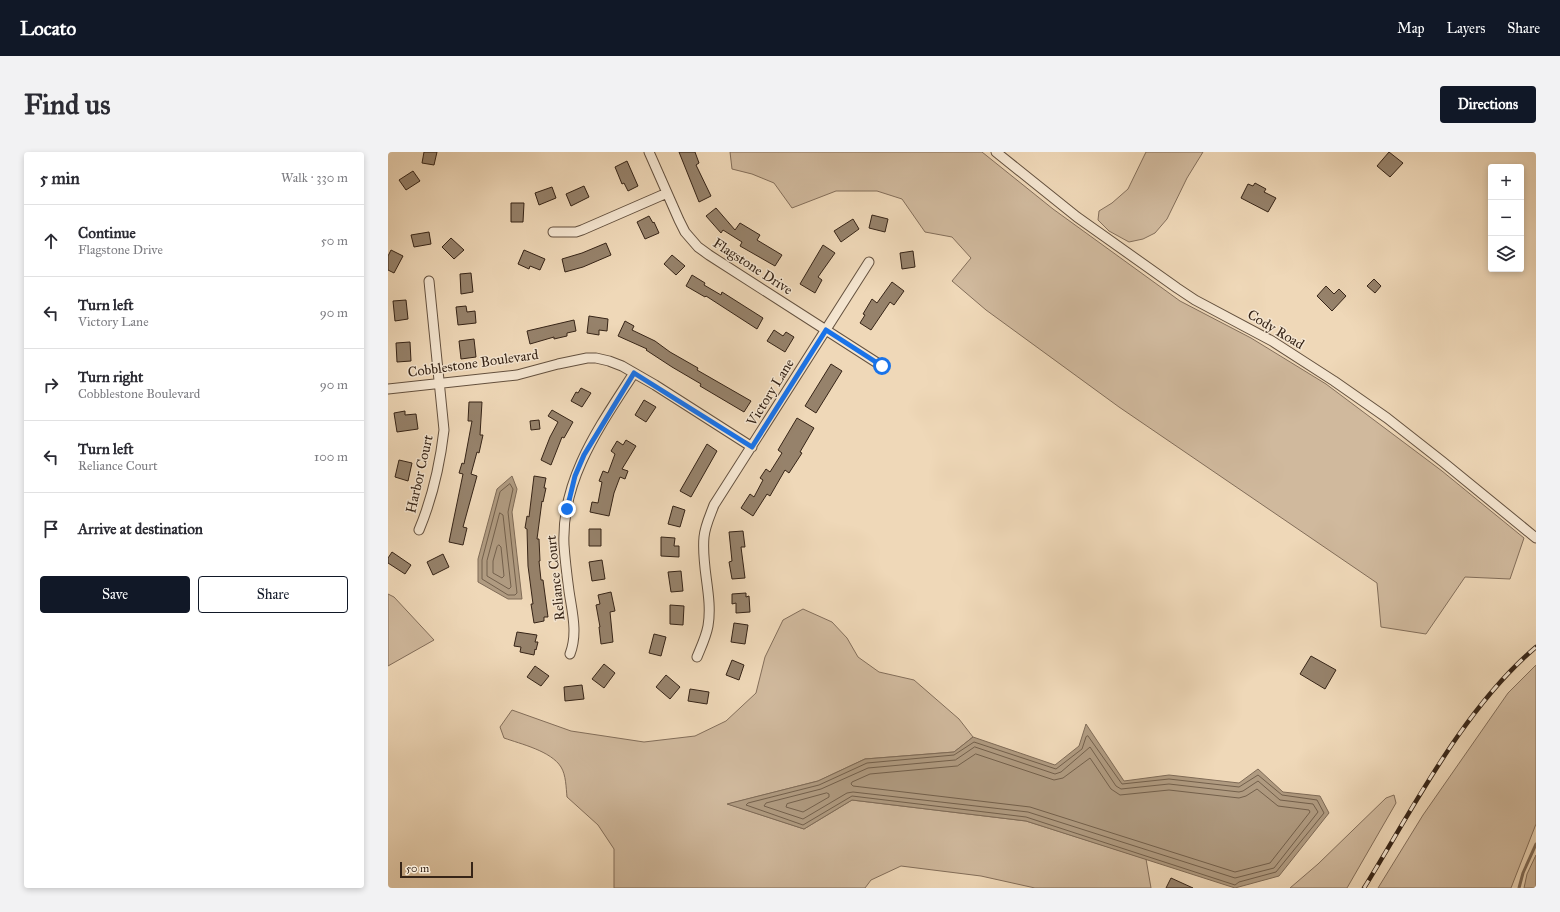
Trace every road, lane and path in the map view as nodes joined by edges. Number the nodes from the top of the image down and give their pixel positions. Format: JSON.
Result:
{"nodes":[{"id":1,"x":649,"y":152,"type":"edge"},
{"id":2,"x":996,"y":152,"type":"edge"},
{"id":3,"x":667,"y":193,"type":"junction"},
{"id":4,"x":553,"y":232,"type":"dead end"},
{"id":5,"x":868,"y":262,"type":"dead end"},
{"id":6,"x":429,"y":281,"type":"dead end"},
{"id":7,"x":826,"y":330,"type":"junction"},
{"id":8,"x":882,"y":366,"type":"dead end"},
{"id":9,"x":634,"y":373,"type":"junction"},
{"id":10,"x":439,"y":383,"type":"junction"},
{"id":11,"x":388,"y":389,"type":"edge"},
{"id":12,"x":752,"y":447,"type":"junction"},
{"id":13,"x":419,"y":530,"type":"dead end"},
{"id":14,"x":1536,"y":538,"type":"edge"},
{"id":15,"x":570,"y":654,"type":"dead end"},
{"id":16,"x":696,"y":657,"type":"dead end"}],
"edges":[{"from":1,"to":3,"type":"street","name":"Flagstone Drive"},
{"from":2,"to":14,"type":"street","name":"Cody Road"},
{"from":3,"to":4,"type":"street"},
{"from":3,"to":7,"type":"street","name":"Flagstone Drive"},
{"from":5,"to":7,"type":"street","name":"Victory Lane"},
{"from":6,"to":10,"type":"street","name":"Harbor Court"},
{"from":7,"to":8,"type":"street","name":"Flagstone Drive"},
{"from":7,"to":12,"type":"street","name":"Victory Lane"},
{"from":9,"to":10,"type":"street","name":"Cobblestone Boulevard"},
{"from":9,"to":12,"type":"street","name":"Cobblestone Boulevard"},
{"from":9,"to":15,"type":"street","name":"Reliance Court"},
{"from":10,"to":11,"type":"street","name":"Cobblestone Boulevard"},
{"from":10,"to":13,"type":"street","name":"Harbor Court"},
{"from":12,"to":16,"type":"street","name":"Victory Lane"}]}
